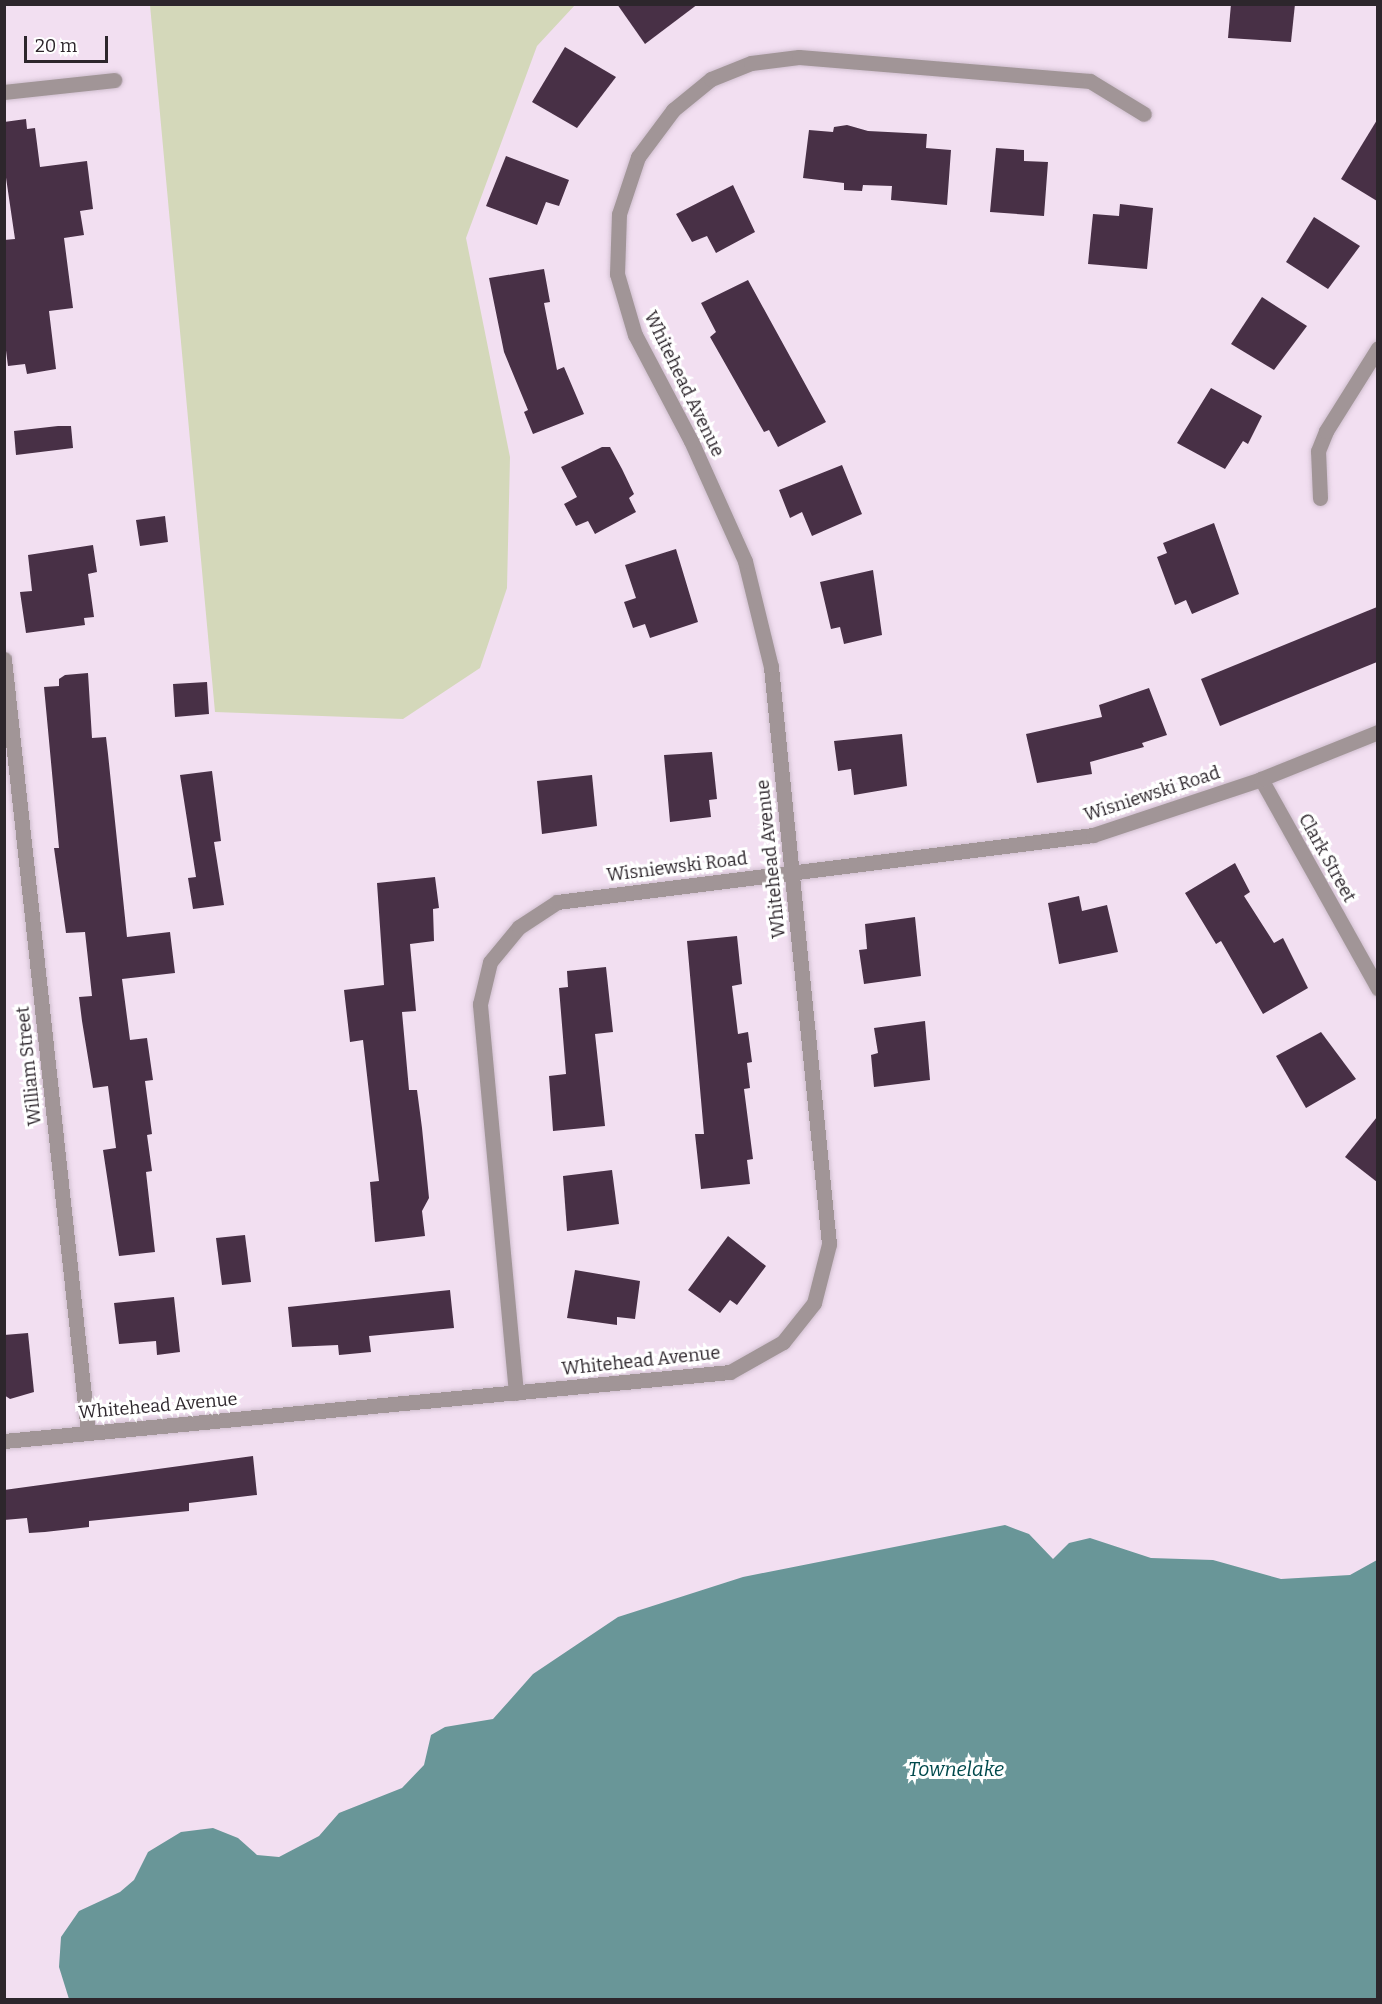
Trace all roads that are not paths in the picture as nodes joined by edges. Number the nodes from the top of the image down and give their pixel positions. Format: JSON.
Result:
{"nodes":[{"id":1,"x":114,"y":80,"type":"dead end"},
{"id":2,"x":5,"y":88,"type":"edge"},
{"id":3,"x":1144,"y":114,"type":"dead end"},
{"id":4,"x":1377,"y":348,"type":"edge"},
{"id":5,"x":1320,"y":498,"type":"dead end"},
{"id":6,"x":4,"y":659,"type":"edge"},
{"id":7,"x":1377,"y":732,"type":"edge"},
{"id":8,"x":1261,"y":779,"type":"junction"},
{"id":9,"x":792,"y":872,"type":"junction"},
{"id":10,"x":1377,"y":988,"type":"edge"},
{"id":11,"x":516,"y":1393,"type":"junction"},
{"id":12,"x":88,"y":1432,"type":"junction"},
{"id":13,"x":4,"y":1441,"type":"edge"}],
"edges":[{"from":1,"to":2,"type":"street"},
{"from":3,"to":9,"type":"street","name":"Whitehead Avenue"},
{"from":4,"to":5,"type":"street"},
{"from":6,"to":12,"type":"street","name":"William Street"},
{"from":7,"to":8,"type":"street","name":"Wisniewski Road"},
{"from":8,"to":9,"type":"street","name":"Wisniewski Road"},
{"from":8,"to":10,"type":"street","name":"Clark Street"},
{"from":9,"to":11,"type":"street","name":"Whitehead Avenue"},
{"from":9,"to":11,"type":"street","name":"Wisniewski Road"},
{"from":11,"to":12,"type":"street","name":"Whitehead Avenue"},
{"from":12,"to":13,"type":"street","name":"Whitehead Avenue"}]}
